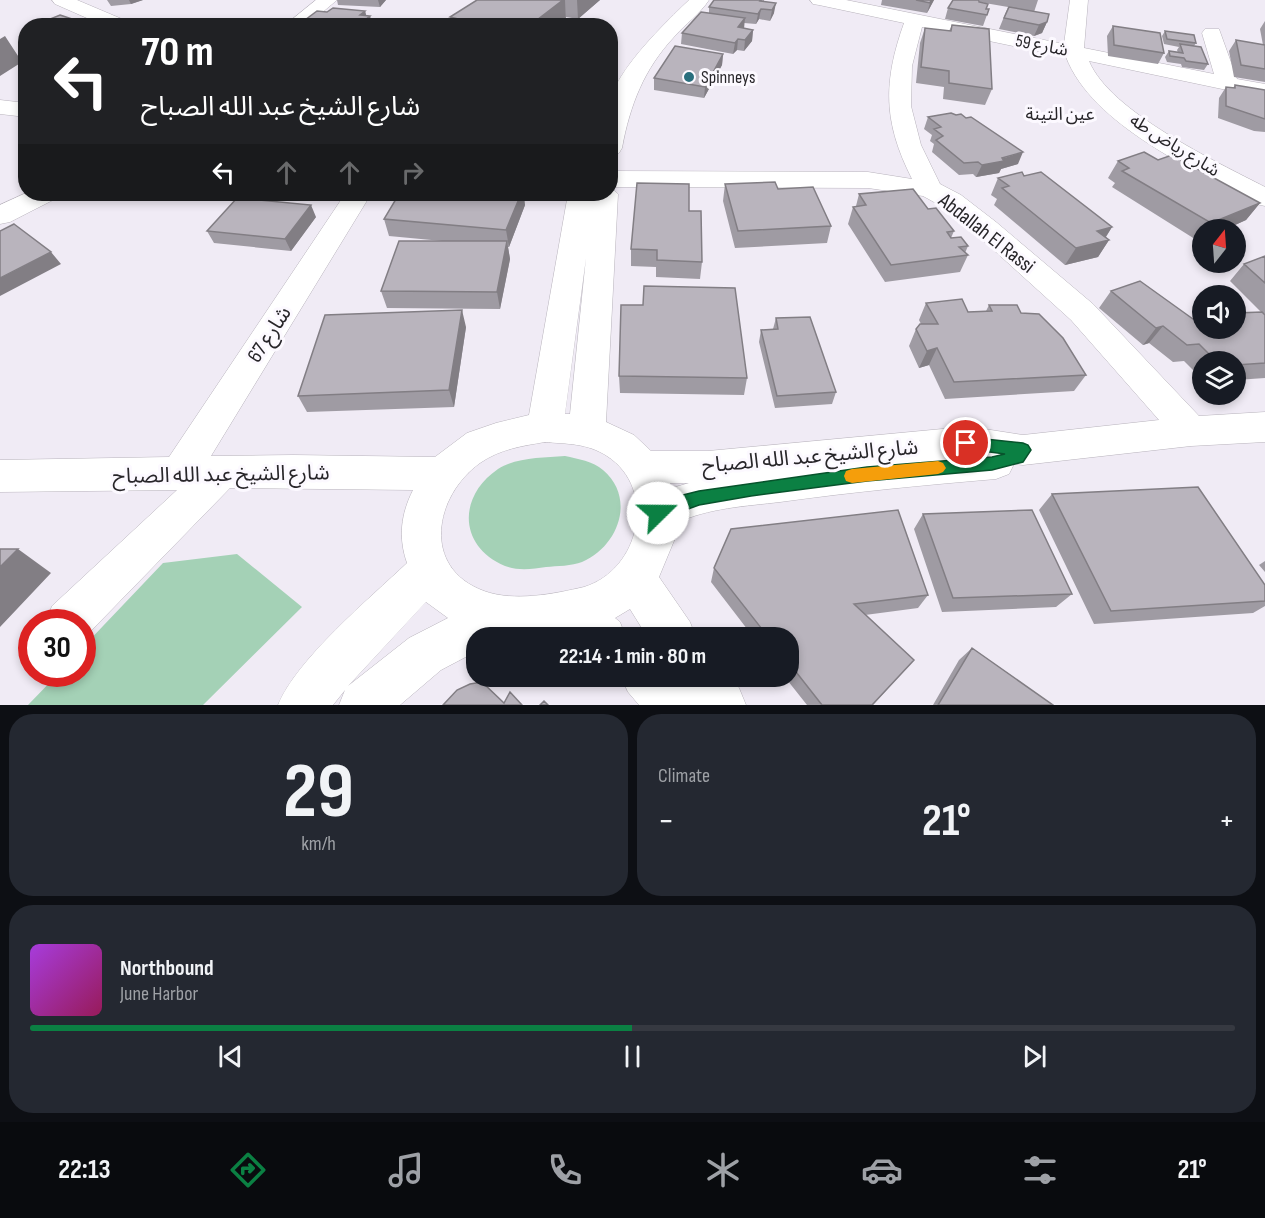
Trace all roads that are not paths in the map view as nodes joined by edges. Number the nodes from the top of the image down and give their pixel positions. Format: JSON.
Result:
{"nodes":[{"id":1,"x":328,"y":0,"type":"edge"},
{"id":2,"x":682,"y":0,"type":"edge"},
{"id":3,"x":700,"y":0,"type":"edge"},
{"id":4,"x":819,"y":0,"type":"edge"},
{"id":5,"x":1079,"y":0,"type":"edge"},
{"id":6,"x":73,"y":2,"type":"edge"},
{"id":7,"x":106,"y":18,"type":"edge"},
{"id":8,"x":304,"y":18,"type":"edge"},
{"id":9,"x":915,"y":20,"type":"junction"},
{"id":10,"x":1212,"y":33,"type":"dead end"},
{"id":11,"x":1074,"y":51,"type":"junction"},
{"id":12,"x":618,"y":70,"type":"edge"},
{"id":13,"x":1228,"y":84,"type":"junction"},
{"id":14,"x":1265,"y":91,"type":"edge"},
{"id":15,"x":0,"y":107,"type":"edge"},
{"id":16,"x":18,"y":109,"type":"edge"},
{"id":17,"x":618,"y":111,"type":"edge"},
{"id":18,"x":618,"y":178,"type":"edge"},
{"id":19,"x":930,"y":189,"type":"junction"},
{"id":20,"x":1265,"y":198,"type":"edge"},
{"id":21,"x":30,"y":201,"type":"edge"},
{"id":22,"x":354,"y":201,"type":"edge"},
{"id":23,"x":580,"y":201,"type":"edge"},
{"id":24,"x":604,"y":201,"type":"edge"},
{"id":25,"x":0,"y":216,"type":"edge"},
{"id":26,"x":545,"y":427,"type":"junction"},
{"id":27,"x":1265,"y":428,"type":"edge"},
{"id":28,"x":587,"y":431,"type":"junction"},
{"id":29,"x":1191,"y":431,"type":"junction"},
{"id":30,"x":1023,"y":450,"type":"junction"},
{"id":31,"x":642,"y":467,"type":"junction"},
{"id":32,"x":221,"y":472,"type":"junction"},
{"id":33,"x":179,"y":474,"type":"junction"},
{"id":34,"x":443,"y":474,"type":"junction"},
{"id":35,"x":0,"y":476,"type":"edge"},
{"id":36,"x":658,"y":513,"type":"junction"},
{"id":37,"x":429,"y":570,"type":"junction"},
{"id":38,"x":634,"y":577,"type":"junction"},
{"id":39,"x":81,"y":609,"type":"edge"},
{"id":40,"x":497,"y":616,"type":"junction"},
{"id":41,"x":590,"y":625,"type":"edge"},
{"id":42,"x":667,"y":627,"type":"edge"},
{"id":43,"x":655,"y":687,"type":"edge"},
{"id":44,"x":710,"y":687,"type":"edge"},
{"id":45,"x":302,"y":705,"type":"edge"},
{"id":46,"x":363,"y":705,"type":"edge"},
{"id":47,"x":672,"y":705,"type":"edge"},
{"id":48,"x":722,"y":705,"type":"edge"}],
"edges":[{"from":1,"to":8,"type":"street"},
{"from":2,"to":12,"type":"street"},
{"from":3,"to":17,"type":"street"},
{"from":4,"to":9,"type":"street","name":"شارع 59"},
{"from":5,"to":11,"type":"street"},
{"from":6,"to":7,"type":"street"},
{"from":9,"to":11,"type":"street","name":"شارع 59"},
{"from":9,"to":19,"type":"street"},
{"from":10,"to":13,"type":"street"},
{"from":11,"to":13,"type":"street","name":"شارع 59"},
{"from":11,"to":20,"type":"street","name":"شارع رياض طه"},
{"from":13,"to":14,"type":"street","name":"شارع 59"},
{"from":15,"to":16,"type":"street"},
{"from":18,"to":19,"type":"street","name":"Abdallah El Rassi"},
{"from":19,"to":29,"type":"street","name":"Abdallah El Rassi"},
{"from":21,"to":25,"type":"street"},
{"from":22,"to":33,"type":"street","name":"شارع 67"},
{"from":23,"to":26,"type":"street"},
{"from":24,"to":28,"type":"street"},
{"from":26,"to":28,"type":"street"},
{"from":26,"to":34,"type":"street"},
{"from":27,"to":29,"type":"street","name":"شارع الشيخ عبد الله الصباح"},
{"from":28,"to":31,"type":"street"},
{"from":29,"to":30,"type":"street","name":"شارع الشيخ عبد الله الصباح"},
{"from":30,"to":31,"type":"street","name":"شارع الشيخ عبد الله الصباح"},
{"from":30,"to":36,"type":"street"},
{"from":31,"to":36,"type":"street"},
{"from":32,"to":33,"type":"street","name":"شارع الشيخ عبد الله الصباح"},
{"from":32,"to":34,"type":"street","name":"شارع الشيخ عبد الله الصباح"},
{"from":32,"to":39,"type":"street"},
{"from":33,"to":35,"type":"street","name":"شارع الشيخ عبد الله الصباح"},
{"from":34,"to":37,"type":"street"},
{"from":36,"to":38,"type":"street"},
{"from":37,"to":40,"type":"street"},
{"from":37,"to":45,"type":"street"},
{"from":38,"to":41,"type":"street"},
{"from":38,"to":42,"type":"street"},
{"from":40,"to":41,"type":"street"},
{"from":40,"to":46,"type":"street"},
{"from":43,"to":47,"type":"street"},
{"from":44,"to":48,"type":"street"}]}
